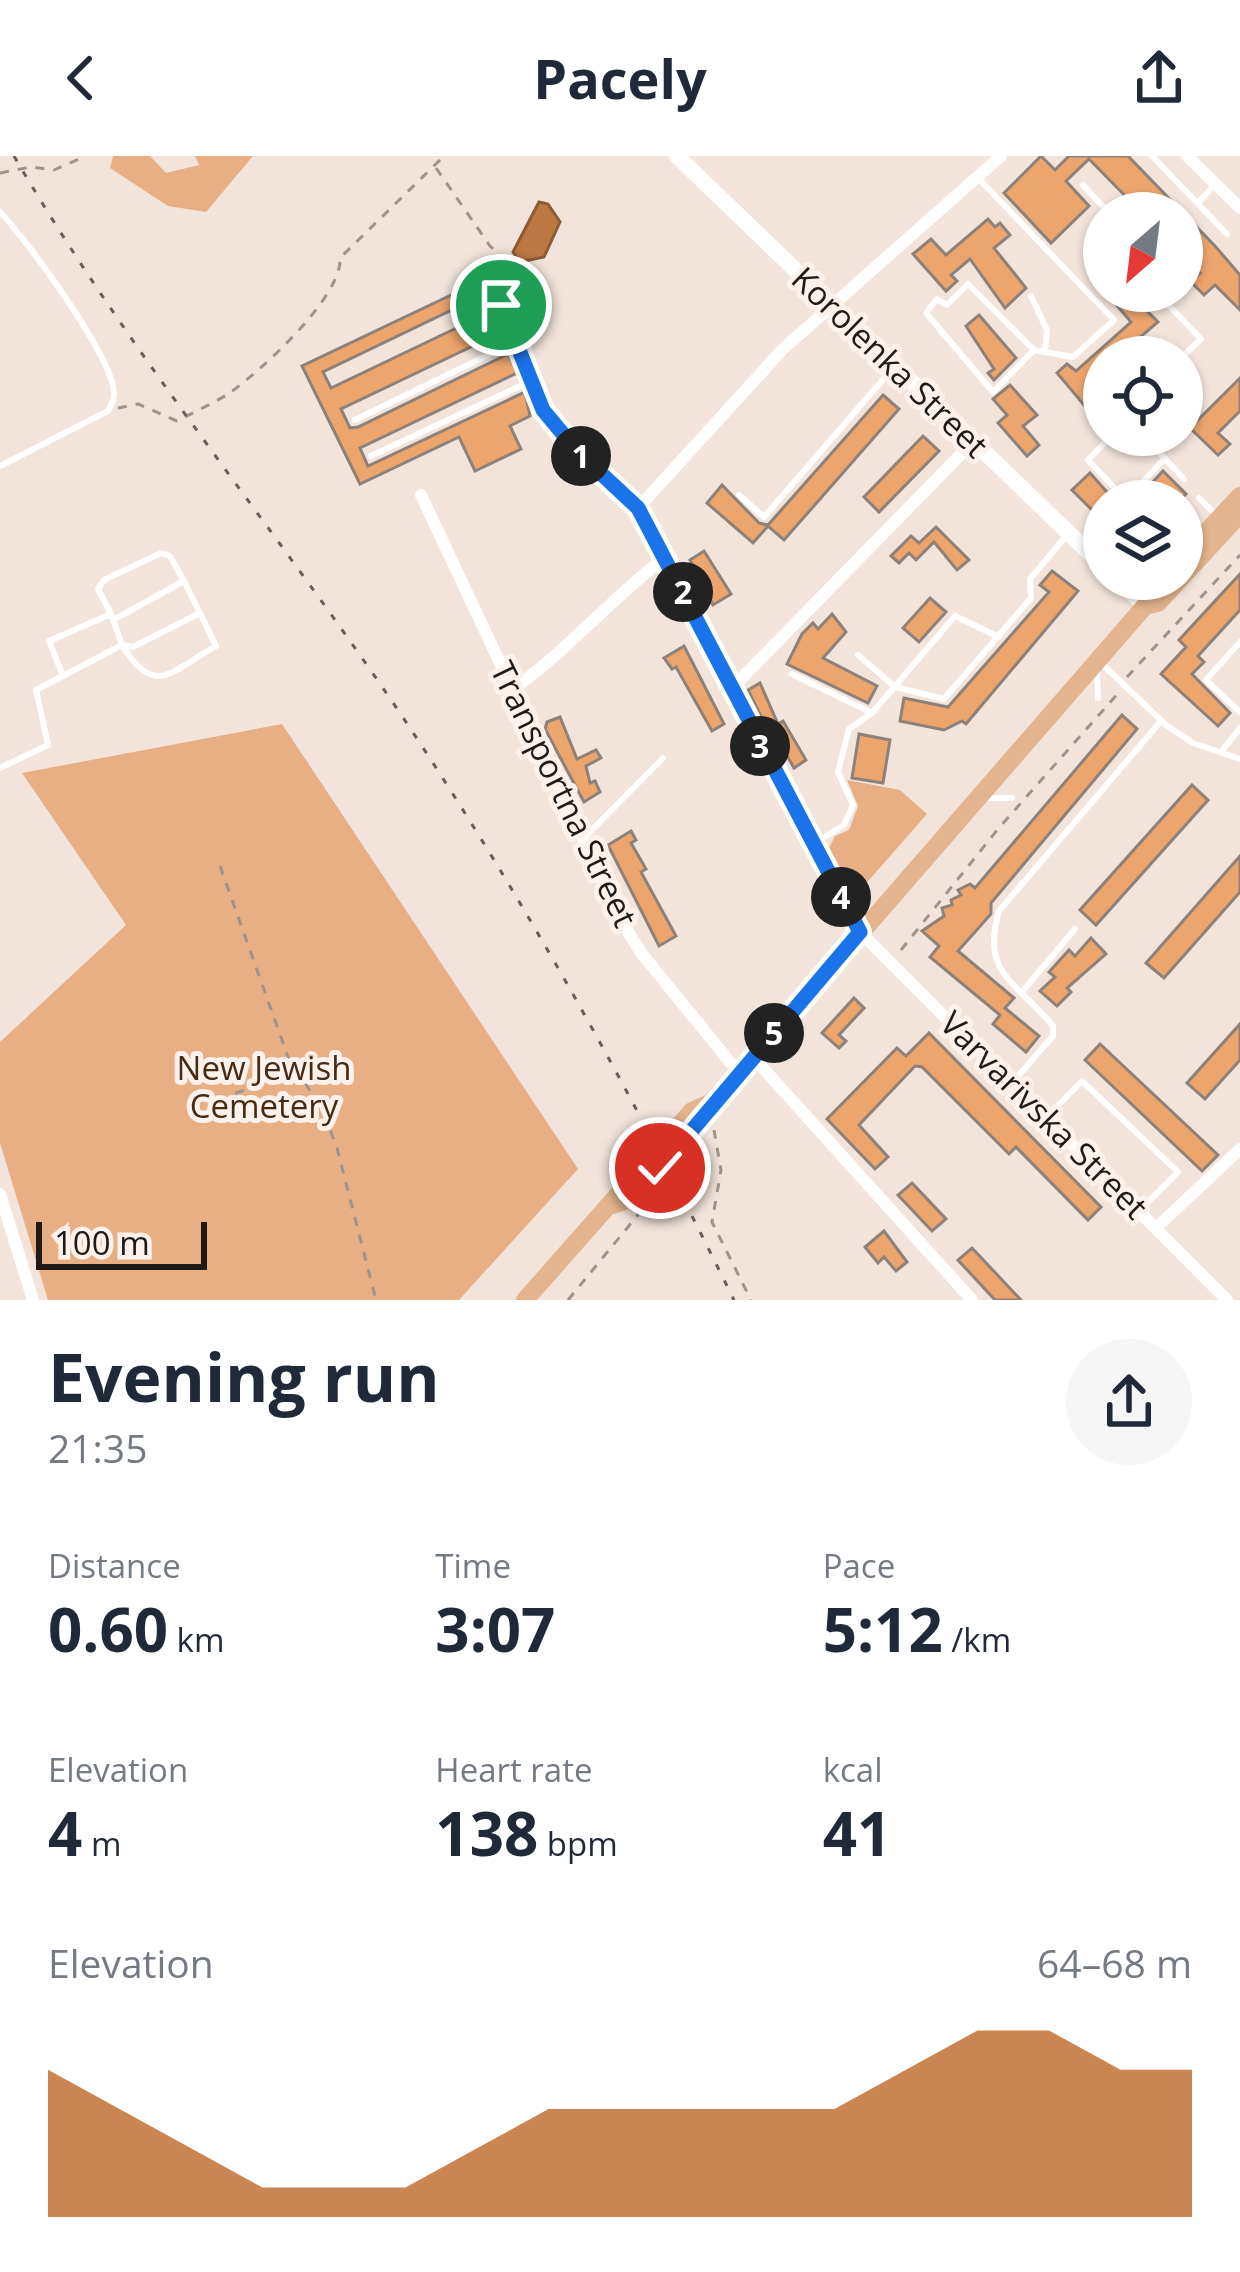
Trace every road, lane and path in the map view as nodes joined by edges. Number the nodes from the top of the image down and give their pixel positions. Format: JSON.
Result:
{"nodes":[{"id":1,"x":86,"y":156,"type":"edge"},
{"id":2,"x":444,"y":156,"type":"edge"},
{"id":3,"x":677,"y":156,"type":"edge"},
{"id":4,"x":1000,"y":156,"type":"edge"},
{"id":5,"x":1152,"y":156,"type":"edge"},
{"id":6,"x":1187,"y":156,"type":"edge"},
{"id":7,"x":436,"y":166,"type":"junction"},
{"id":8,"x":0,"y":172,"type":"edge"},
{"id":9,"x":977,"y":176,"type":"junction"},
{"id":10,"x":1215,"y":184,"type":"junction"},
{"id":11,"x":1082,"y":185,"type":"dead end"},
{"id":12,"x":1089,"y":192,"type":"edge"},
{"id":13,"x":1188,"y":192,"type":"edge"},
{"id":14,"x":1203,"y":197,"type":"edge"},
{"id":15,"x":1237,"y":199,"type":"edge"},
{"id":16,"x":1203,"y":207,"type":"edge"},
{"id":17,"x":0,"y":212,"type":"edge"},
{"id":18,"x":1228,"y":234,"type":"dead end"},
{"id":19,"x":1083,"y":286,"type":"edge"},
{"id":20,"x":1031,"y":296,"type":"dead end"},
{"id":21,"x":501,"y":305,"type":"joint"},
{"id":22,"x":830,"y":305,"type":"junction"},
{"id":23,"x":1107,"y":312,"type":"edge"},
{"id":24,"x":1175,"y":312,"type":"edge"},
{"id":25,"x":1198,"y":336,"type":"edge"},
{"id":26,"x":515,"y":342,"type":"junction"},
{"id":27,"x":1034,"y":350,"type":"junction"},
{"id":28,"x":1045,"y":350,"type":"junction"},
{"id":29,"x":894,"y":366,"type":"junction"},
{"id":30,"x":531,"y":381,"type":"junction"},
{"id":31,"x":108,"y":411,"type":"junction"},
{"id":32,"x":355,"y":420,"type":"dead end"},
{"id":33,"x":974,"y":442,"type":"junction"},
{"id":34,"x":371,"y":456,"type":"dead end"},
{"id":35,"x":1092,"y":456,"type":"edge"},
{"id":36,"x":1165,"y":458,"type":"joint"},
{"id":37,"x":0,"y":466,"type":"edge"},
{"id":38,"x":1184,"y":479,"type":"dead end"},
{"id":39,"x":421,"y":495,"type":"dead end"},
{"id":40,"x":739,"y":495,"type":"dead end"},
{"id":41,"x":1240,"y":496,"type":"edge"},
{"id":42,"x":1203,"y":502,"type":"edge"},
{"id":43,"x":638,"y":508,"type":"junction"},
{"id":44,"x":1240,"y":514,"type":"edge"},
{"id":45,"x":1219,"y":518,"type":"junction"},
{"id":46,"x":1069,"y":533,"type":"junction"},
{"id":47,"x":1203,"y":535,"type":"edge"},
{"id":48,"x":1083,"y":547,"type":"edge"},
{"id":49,"x":1203,"y":554,"type":"edge"},
{"id":50,"x":1240,"y":555,"type":"edge"},
{"id":51,"x":665,"y":557,"type":"junction"},
{"id":52,"x":184,"y":581,"type":"junction"},
{"id":53,"x":1139,"y":600,"type":"edge"},
{"id":54,"x":1149,"y":600,"type":"edge"},
{"id":55,"x":1161,"y":600,"type":"edge"},
{"id":56,"x":1145,"y":606,"type":"junction"},
{"id":57,"x":200,"y":613,"type":"junction"},
{"id":58,"x":112,"y":617,"type":"junction"},
{"id":59,"x":999,"y":637,"type":"junction"},
{"id":60,"x":1240,"y":642,"type":"edge"},
{"id":61,"x":122,"y":645,"type":"junction"},
{"id":62,"x":857,"y":655,"type":"dead end"},
{"id":63,"x":1097,"y":659,"type":"junction"},
{"id":64,"x":792,"y":674,"type":"dead end"},
{"id":65,"x":63,"y":676,"type":"junction"},
{"id":66,"x":1124,"y":684,"type":"junction"},
{"id":67,"x":895,"y":687,"type":"junction"},
{"id":68,"x":732,"y":688,"type":"junction"},
{"id":69,"x":512,"y":690,"type":"junction"},
{"id":70,"x":1098,"y":698,"type":"dead end"},
{"id":71,"x":1240,"y":712,"type":"edge"},
{"id":72,"x":872,"y":713,"type":"junction"},
{"id":73,"x":1161,"y":721,"type":"junction"},
{"id":74,"x":1240,"y":728,"type":"edge"},
{"id":75,"x":1222,"y":752,"type":"junction"},
{"id":76,"x":663,"y":758,"type":"dead end"},
{"id":77,"x":1240,"y":759,"type":"edge"},
{"id":78,"x":0,"y":768,"type":"edge"},
{"id":79,"x":977,"y":798,"type":"junction"},
{"id":80,"x":1012,"y":798,"type":"dead end"},
{"id":81,"x":584,"y":838,"type":"junction"},
{"id":82,"x":812,"y":844,"type":"junction"},
{"id":83,"x":220,"y":866,"type":"dead end"},
{"id":84,"x":1075,"y":929,"type":"dead end"},
{"id":85,"x":860,"y":932,"type":"junction"},
{"id":86,"x":901,"y":950,"type":"dead end"},
{"id":87,"x":1022,"y":992,"type":"junction"},
{"id":88,"x":753,"y":1057,"type":"junction"},
{"id":89,"x":739,"y":1072,"type":"junction"},
{"id":90,"x":299,"y":1074,"type":"junction"},
{"id":91,"x":1012,"y":1084,"type":"junction"},
{"id":92,"x":221,"y":1104,"type":"dead end"},
{"id":93,"x":1046,"y":1118,"type":"junction"},
{"id":94,"x":713,"y":1130,"type":"dead end"},
{"id":95,"x":1240,"y":1149,"type":"edge"},
{"id":96,"x":0,"y":1194,"type":"edge"},
{"id":97,"x":649,"y":1202,"type":"dead end"},
{"id":98,"x":1140,"y":1210,"type":"junction"},
{"id":99,"x":1157,"y":1227,"type":"junction"},
{"id":100,"x":33,"y":1300,"type":"edge"},
{"id":101,"x":376,"y":1300,"type":"edge"},
{"id":102,"x":525,"y":1300,"type":"edge"},
{"id":103,"x":568,"y":1300,"type":"edge"},
{"id":104,"x":751,"y":1300,"type":"edge"},
{"id":105,"x":972,"y":1300,"type":"edge"},
{"id":106,"x":1227,"y":1300,"type":"edge"}],
"edges":[{"from":1,"to":8,"type":"path"},
{"from":2,"to":7,"type":"path"},
{"from":3,"to":22,"type":"main road","name":"Korolenka Street"},
{"from":4,"to":9,"type":"street"},
{"from":5,"to":13,"type":"lane"},
{"from":6,"to":10,"type":"street"},
{"from":7,"to":21,"type":"path"},
{"from":7,"to":31,"type":"path"},
{"from":9,"to":19,"type":"lane"},
{"from":9,"to":22,"type":"street"},
{"from":10,"to":14,"type":"lane"},
{"from":10,"to":15,"type":"street"},
{"from":11,"to":12,"type":"lane"},
{"from":16,"to":18,"type":"lane"},
{"from":17,"to":31,"type":"lane"},
{"from":20,"to":28,"type":"lane"},
{"from":21,"to":26,"type":"street","name":"Varvarivska Street"},
{"from":22,"to":29,"type":"main road","name":"Korolenka Street"},
{"from":22,"to":43,"type":"street"},
{"from":23,"to":28,"type":"lane"},
{"from":24,"to":25,"type":"lane"},
{"from":26,"to":30,"type":"street","name":"Varvarivska Street"},
{"from":26,"to":32,"type":"lane"},
{"from":27,"to":27,"type":"lane"},
{"from":27,"to":28,"type":"lane"},
{"from":29,"to":33,"type":"main road","name":"Korolenka Street"},
{"from":29,"to":40,"type":"lane"},
{"from":30,"to":34,"type":"lane"},
{"from":30,"to":43,"type":"street","name":"Varvarivska Street"},
{"from":31,"to":37,"type":"lane"},
{"from":33,"to":46,"type":"main road","name":"Korolenka Street"},
{"from":33,"to":68,"type":"street"},
{"from":35,"to":36,"type":"lane"},
{"from":36,"to":38,"type":"lane"},
{"from":39,"to":69,"type":"street","name":"Transportna Street"},
{"from":41,"to":45,"type":"main road"},
{"from":42,"to":45,"type":"lane"},
{"from":43,"to":51,"type":"street","name":"Varvarivska Street"},
{"from":44,"to":49,"type":"main road"},
{"from":45,"to":47,"type":"main road"},
{"from":46,"to":48,"type":"main road","name":"Korolenka Street"},
{"from":46,"to":59,"type":"lane"},
{"from":50,"to":66,"type":"path"},
{"from":51,"to":68,"type":"street","name":"Varvarivska Street"},
{"from":51,"to":69,"type":"street"},
{"from":52,"to":57,"type":"lane"},
{"from":52,"to":58,"type":"lane"},
{"from":52,"to":58,"type":"lane"},
{"from":53,"to":56,"type":"main road"},
{"from":54,"to":56,"type":"main road"},
{"from":55,"to":56,"type":"main road"},
{"from":56,"to":63,"type":"main road"},
{"from":57,"to":61,"type":"lane"},
{"from":57,"to":61,"type":"lane"},
{"from":58,"to":61,"type":"lane"},
{"from":58,"to":65,"type":"lane"},
{"from":59,"to":67,"type":"lane"},
{"from":59,"to":67,"type":"lane"},
{"from":60,"to":71,"type":"lane"},
{"from":61,"to":65,"type":"lane"},
{"from":62,"to":67,"type":"lane"},
{"from":63,"to":66,"type":"lane"},
{"from":63,"to":70,"type":"lane"},
{"from":63,"to":79,"type":"main road"},
{"from":64,"to":72,"type":"lane"},
{"from":65,"to":78,"type":"lane"},
{"from":66,"to":73,"type":"lane"},
{"from":66,"to":86,"type":"path"},
{"from":67,"to":72,"type":"lane"},
{"from":68,"to":82,"type":"street","name":"Varvarivska Street"},
{"from":69,"to":81,"type":"street","name":"Transportna Street"},
{"from":72,"to":82,"type":"lane"},
{"from":73,"to":75,"type":"lane"},
{"from":73,"to":87,"type":"lane"},
{"from":74,"to":75,"type":"lane"},
{"from":75,"to":77,"type":"lane"},
{"from":76,"to":81,"type":"lane"},
{"from":79,"to":80,"type":"lane"},
{"from":79,"to":85,"type":"main road"},
{"from":81,"to":89,"type":"street","name":"Transportna Street"},
{"from":82,"to":85,"type":"street","name":"Varvarivska Street"},
{"from":83,"to":90,"type":"path"},
{"from":84,"to":87,"type":"lane"},
{"from":85,"to":88,"type":"main road"},
{"from":85,"to":91,"type":"street","name":"Varvarivska Street"},
{"from":87,"to":91,"type":"lane"},
{"from":88,"to":89,"type":"main road"},
{"from":88,"to":105,"type":"street"},
{"from":89,"to":102,"type":"main road"},
{"from":90,"to":92,"type":"path"},
{"from":90,"to":101,"type":"path"},
{"from":91,"to":93,"type":"street","name":"Varvarivska Street"},
{"from":93,"to":98,"type":"street","name":"Varvarivska Street"},
{"from":93,"to":98,"type":"lane"},
{"from":94,"to":104,"type":"path"},
{"from":95,"to":99,"type":"street"},
{"from":96,"to":100,"type":"street"},
{"from":97,"to":103,"type":"path"},
{"from":98,"to":99,"type":"street","name":"Varvarivska Street"},
{"from":99,"to":106,"type":"street","name":"Varvarivska Street"}]}
